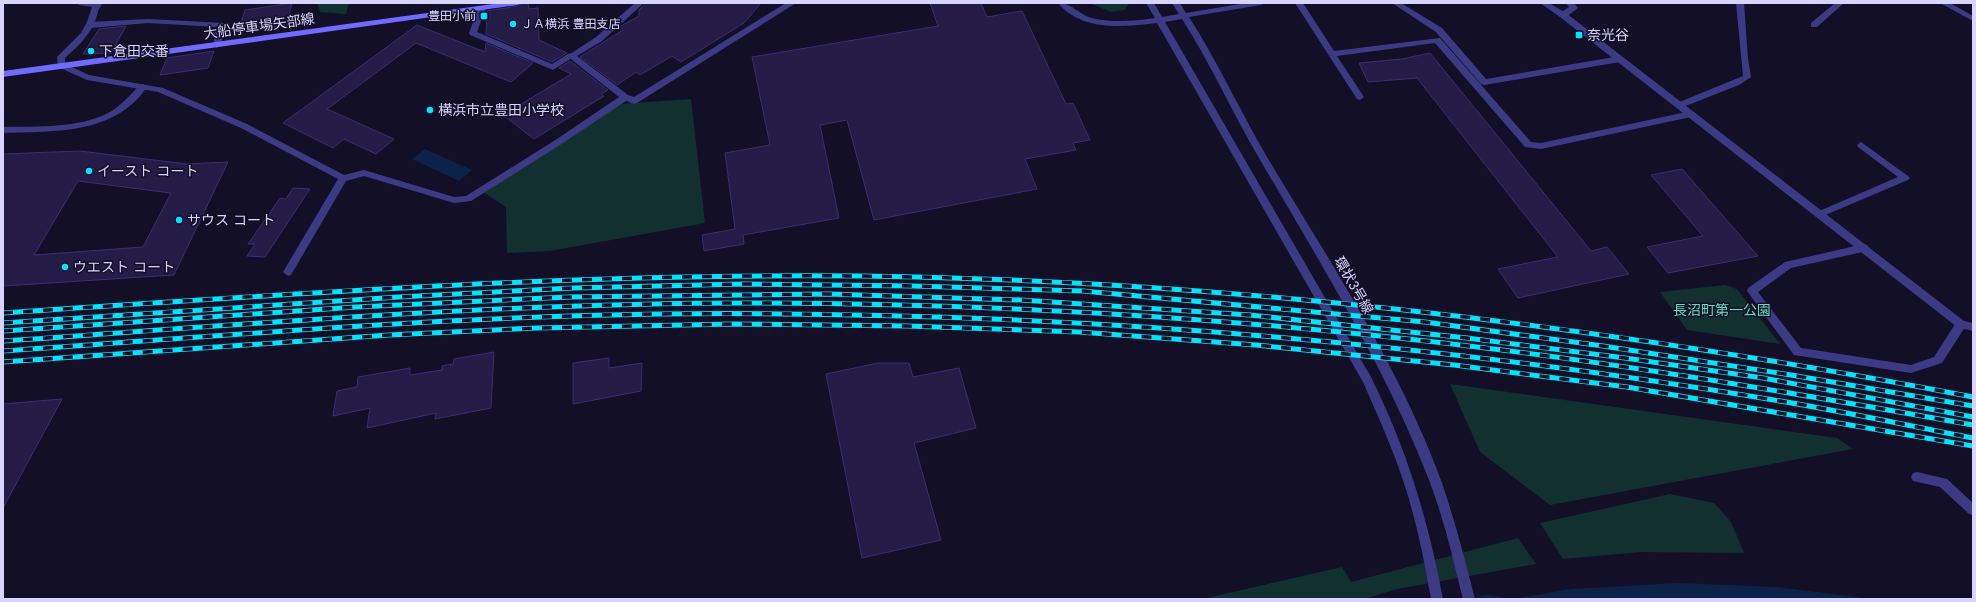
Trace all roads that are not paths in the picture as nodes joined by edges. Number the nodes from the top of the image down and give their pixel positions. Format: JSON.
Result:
{"nodes":[{"id":1,"x":82,"y":3,"type":"edge"},
{"id":2,"x":518,"y":3,"type":"edge"},
{"id":3,"x":640,"y":3,"type":"edge"},
{"id":4,"x":792,"y":3,"type":"edge"},
{"id":5,"x":1062,"y":3,"type":"edge"},
{"id":6,"x":1150,"y":3,"type":"edge"},
{"id":7,"x":1176,"y":3,"type":"edge"},
{"id":8,"x":1261,"y":3,"type":"edge"},
{"id":9,"x":1298,"y":3,"type":"edge"},
{"id":10,"x":1396,"y":3,"type":"edge"},
{"id":11,"x":1544,"y":3,"type":"edge"},
{"id":12,"x":1570,"y":3,"type":"edge"},
{"id":13,"x":1740,"y":3,"type":"edge"},
{"id":14,"x":1840,"y":3,"type":"edge"},
{"id":15,"x":1944,"y":3,"type":"edge"},
{"id":16,"x":97,"y":4,"type":"edge"},
{"id":17,"x":482,"y":8,"type":"junction"},
{"id":18,"x":1563,"y":15,"type":"junction"},
{"id":19,"x":1184,"y":16,"type":"junction"},
{"id":20,"x":1973,"y":19,"type":"edge"},
{"id":21,"x":1160,"y":20,"type":"junction"},
{"id":22,"x":90,"y":25,"type":"junction"},
{"id":23,"x":1814,"y":25,"type":"dead end"},
{"id":24,"x":218,"y":45,"type":"junction"},
{"id":25,"x":1332,"y":54,"type":"junction"},
{"id":26,"x":571,"y":56,"type":"junction"},
{"id":27,"x":1620,"y":59,"type":"junction"},
{"id":28,"x":60,"y":65,"type":"junction"},
{"id":29,"x":3,"y":74,"type":"edge"},
{"id":30,"x":143,"y":87,"type":"junction"},
{"id":31,"x":625,"y":97,"type":"junction"},
{"id":32,"x":1360,"y":97,"type":"dead end"},
{"id":33,"x":1680,"y":105,"type":"junction"},
{"id":34,"x":1691,"y":114,"type":"junction"},
{"id":35,"x":3,"y":130,"type":"edge"},
{"id":36,"x":1861,"y":145,"type":"dead end"},
{"id":37,"x":343,"y":178,"type":"junction"},
{"id":38,"x":1820,"y":214,"type":"junction"},
{"id":39,"x":1864,"y":248,"type":"junction"},
{"id":40,"x":288,"y":272,"type":"dead end"},
{"id":41,"x":1961,"y":324,"type":"junction"},
{"id":42,"x":1973,"y":327,"type":"edge"},
{"id":43,"x":1917,"y":477,"type":"dead end"},
{"id":44,"x":1973,"y":510,"type":"edge"},
{"id":45,"x":1437,"y":599,"type":"edge"},
{"id":46,"x":1469,"y":599,"type":"edge"}],
"edges":[{"from":1,"to":16,"type":"street"},
{"from":2,"to":17,"type":"main road","name":"大船停車場矢部線"},
{"from":3,"to":26,"type":"street"},
{"from":4,"to":31,"type":"street"},
{"from":5,"to":21,"type":"street"},
{"from":6,"to":21,"type":"street"},
{"from":7,"to":19,"type":"street","name":"環状3号線"},
{"from":8,"to":19,"type":"street"},
{"from":9,"to":25,"type":"street"},
{"from":10,"to":27,"type":"street"},
{"from":11,"to":18,"type":"street"},
{"from":12,"to":18,"type":"street"},
{"from":13,"to":33,"type":"street"},
{"from":14,"to":23,"type":"street"},
{"from":15,"to":20,"type":"street"},
{"from":16,"to":22,"type":"street"},
{"from":17,"to":24,"type":"main road","name":"大船停車場矢部線"},
{"from":17,"to":26,"type":"street"},
{"from":18,"to":27,"type":"street"},
{"from":19,"to":21,"type":"street"},
{"from":19,"to":46,"type":"street","name":"環状3号線"},
{"from":21,"to":45,"type":"street"},
{"from":22,"to":24,"type":"street"},
{"from":22,"to":28,"type":"street"},
{"from":24,"to":28,"type":"main road","name":"大船停車場矢部線"},
{"from":25,"to":32,"type":"street"},
{"from":25,"to":34,"type":"street"},
{"from":26,"to":31,"type":"street"},
{"from":27,"to":33,"type":"street"},
{"from":28,"to":29,"type":"main road","name":"大船停車場矢部線"},
{"from":28,"to":30,"type":"street"},
{"from":30,"to":35,"type":"street"},
{"from":30,"to":37,"type":"street"},
{"from":31,"to":37,"type":"street"},
{"from":33,"to":34,"type":"street"},
{"from":34,"to":38,"type":"street"},
{"from":36,"to":38,"type":"street"},
{"from":37,"to":40,"type":"street"},
{"from":38,"to":39,"type":"street"},
{"from":39,"to":41,"type":"street"},
{"from":39,"to":41,"type":"street"},
{"from":41,"to":42,"type":"street"},
{"from":43,"to":44,"type":"street"}]}
